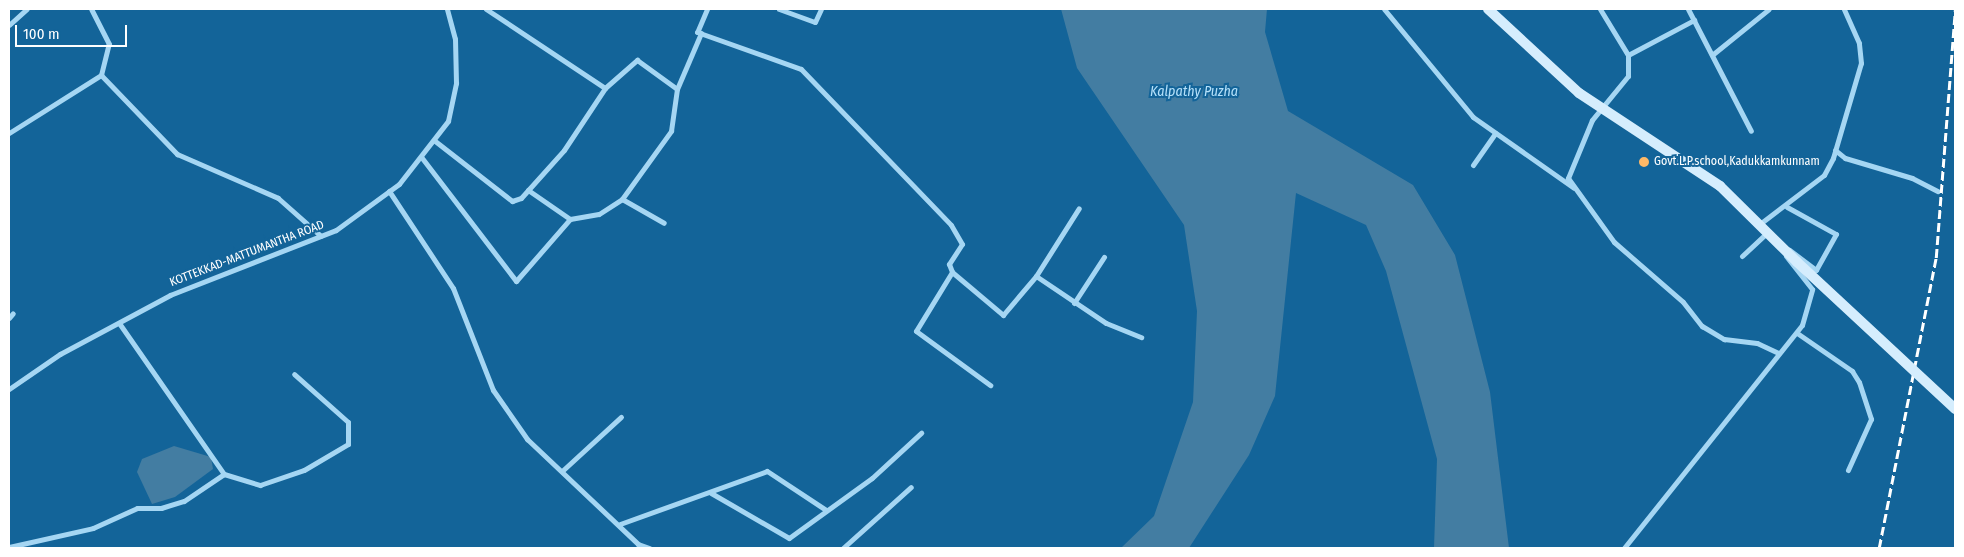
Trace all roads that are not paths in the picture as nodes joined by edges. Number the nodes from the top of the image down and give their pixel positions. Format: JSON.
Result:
{"nodes":[{"id":1,"x":27,"y":9,"type":"edge"},
{"id":2,"x":90,"y":9,"type":"edge"},
{"id":3,"x":448,"y":9,"type":"edge"},
{"id":4,"x":486,"y":9,"type":"edge"},
{"id":5,"x":707,"y":9,"type":"edge"},
{"id":6,"x":779,"y":9,"type":"edge"},
{"id":7,"x":822,"y":9,"type":"edge"},
{"id":8,"x":1384,"y":9,"type":"edge"},
{"id":9,"x":1488,"y":9,"type":"edge"},
{"id":10,"x":1600,"y":9,"type":"edge"},
{"id":11,"x":1688,"y":9,"type":"edge"},
{"id":12,"x":1769,"y":9,"type":"edge"},
{"id":13,"x":1844,"y":9,"type":"edge"},
{"id":14,"x":1694,"y":20,"type":"junction"},
{"id":15,"x":9,"y":25,"type":"edge"},
{"id":16,"x":701,"y":33,"type":"junction"},
{"id":17,"x":1628,"y":55,"type":"junction"},
{"id":18,"x":1712,"y":55,"type":"junction"},
{"id":19,"x":101,"y":75,"type":"junction"},
{"id":20,"x":605,"y":88,"type":"junction"},
{"id":21,"x":677,"y":89,"type":"junction"},
{"id":22,"x":1600,"y":109,"type":"junction"},
{"id":23,"x":1751,"y":131,"type":"dead end"},
{"id":24,"x":1495,"y":132,"type":"junction"},
{"id":25,"x":9,"y":133,"type":"edge"},
{"id":26,"x":435,"y":141,"type":"junction"},
{"id":27,"x":1835,"y":150,"type":"junction"},
{"id":28,"x":422,"y":158,"type":"junction"},
{"id":29,"x":1473,"y":165,"type":"dead end"},
{"id":30,"x":1575,"y":188,"type":"junction"},
{"id":31,"x":528,"y":190,"type":"junction"},
{"id":32,"x":389,"y":191,"type":"junction"},
{"id":33,"x":1938,"y":191,"type":"dead end"},
{"id":34,"x":622,"y":199,"type":"junction"},
{"id":35,"x":1787,"y":207,"type":"junction"},
{"id":36,"x":1079,"y":208,"type":"dead end"},
{"id":37,"x":570,"y":218,"type":"junction"},
{"id":38,"x":664,"y":223,"type":"dead end"},
{"id":39,"x":1761,"y":223,"type":"junction"},
{"id":40,"x":1769,"y":232,"type":"junction"},
{"id":41,"x":321,"y":236,"type":"junction"},
{"id":42,"x":1784,"y":248,"type":"junction"},
{"id":43,"x":1742,"y":256,"type":"dead end"},
{"id":44,"x":1104,"y":258,"type":"dead end"},
{"id":45,"x":952,"y":272,"type":"junction"},
{"id":46,"x":1036,"y":276,"type":"junction"},
{"id":47,"x":1074,"y":303,"type":"junction"},
{"id":48,"x":119,"y":323,"type":"junction"},
{"id":49,"x":1797,"y":333,"type":"junction"},
{"id":50,"x":1141,"y":337,"type":"dead end"},
{"id":51,"x":1778,"y":353,"type":"junction"},
{"id":52,"x":294,"y":374,"type":"dead end"},
{"id":53,"x":990,"y":386,"type":"dead end"},
{"id":54,"x":9,"y":389,"type":"edge"},
{"id":55,"x":1955,"y":409,"type":"edge"},
{"id":56,"x":621,"y":417,"type":"dead end"},
{"id":57,"x":921,"y":433,"type":"dead end"},
{"id":58,"x":1848,"y":470,"type":"dead end"},
{"id":59,"x":562,"y":471,"type":"junction"},
{"id":60,"x":224,"y":474,"type":"junction"},
{"id":61,"x":911,"y":487,"type":"dead end"},
{"id":62,"x":712,"y":493,"type":"junction"},
{"id":63,"x":826,"y":510,"type":"junction"},
{"id":64,"x":620,"y":524,"type":"junction"},
{"id":65,"x":9,"y":547,"type":"edge"},
{"id":66,"x":649,"y":548,"type":"edge"},
{"id":67,"x":843,"y":548,"type":"edge"},
{"id":68,"x":1624,"y":548,"type":"edge"}],
"edges":[{"from":1,"to":15,"type":"street"},
{"from":2,"to":19,"type":"street"},
{"from":3,"to":26,"type":"street","name":"KOTTEKKAD-MATTUMANTHA ROAD"},
{"from":4,"to":20,"type":"street"},
{"from":5,"to":16,"type":"street"},
{"from":6,"to":7,"type":"street"},
{"from":8,"to":24,"type":"street"},
{"from":9,"to":22,"type":"main road"},
{"from":10,"to":17,"type":"street"},
{"from":11,"to":14,"type":"street"},
{"from":12,"to":18,"type":"street"},
{"from":13,"to":27,"type":"street"},
{"from":14,"to":17,"type":"street"},
{"from":14,"to":18,"type":"street"},
{"from":16,"to":21,"type":"street"},
{"from":16,"to":45,"type":"street"},
{"from":17,"to":22,"type":"street"},
{"from":18,"to":23,"type":"street"},
{"from":19,"to":25,"type":"street"},
{"from":19,"to":41,"type":"street"},
{"from":20,"to":21,"type":"street"},
{"from":20,"to":31,"type":"street"},
{"from":21,"to":34,"type":"street"},
{"from":22,"to":30,"type":"street"},
{"from":22,"to":39,"type":"main road"},
{"from":24,"to":29,"type":"street"},
{"from":24,"to":30,"type":"street"},
{"from":26,"to":28,"type":"street","name":"KOTTEKKAD-MATTUMANTHA ROAD"},
{"from":26,"to":31,"type":"street"},
{"from":27,"to":33,"type":"street"},
{"from":27,"to":35,"type":"street"},
{"from":28,"to":32,"type":"street","name":"KOTTEKKAD-MATTUMANTHA ROAD"},
{"from":28,"to":37,"type":"street"},
{"from":30,"to":51,"type":"street"},
{"from":31,"to":37,"type":"street"},
{"from":32,"to":41,"type":"street","name":"KOTTEKKAD-MATTUMANTHA ROAD"},
{"from":32,"to":59,"type":"street"},
{"from":34,"to":37,"type":"street"},
{"from":34,"to":38,"type":"street"},
{"from":35,"to":39,"type":"street"},
{"from":35,"to":42,"type":"street"},
{"from":36,"to":46,"type":"street"},
{"from":39,"to":40,"type":"main road"},
{"from":40,"to":42,"type":"main road"},
{"from":40,"to":43,"type":"street"},
{"from":41,"to":48,"type":"street","name":"KOTTEKKAD-MATTUMANTHA ROAD"},
{"from":42,"to":49,"type":"street"},
{"from":42,"to":55,"type":"main road","bridge":true},
{"from":44,"to":47,"type":"street"},
{"from":45,"to":46,"type":"street"},
{"from":45,"to":53,"type":"street"},
{"from":46,"to":47,"type":"street"},
{"from":47,"to":50,"type":"street"},
{"from":48,"to":54,"type":"street","name":"KOTTEKKAD-MATTUMANTHA ROAD"},
{"from":48,"to":60,"type":"street"},
{"from":49,"to":51,"type":"street"},
{"from":49,"to":58,"type":"street"},
{"from":51,"to":68,"type":"street"},
{"from":52,"to":60,"type":"street"},
{"from":56,"to":59,"type":"street"},
{"from":57,"to":63,"type":"street"},
{"from":59,"to":64,"type":"street"},
{"from":60,"to":65,"type":"street"},
{"from":61,"to":67,"type":"street"},
{"from":62,"to":63,"type":"street"},
{"from":62,"to":63,"type":"street"},
{"from":62,"to":64,"type":"street"},
{"from":64,"to":66,"type":"street"}]}
